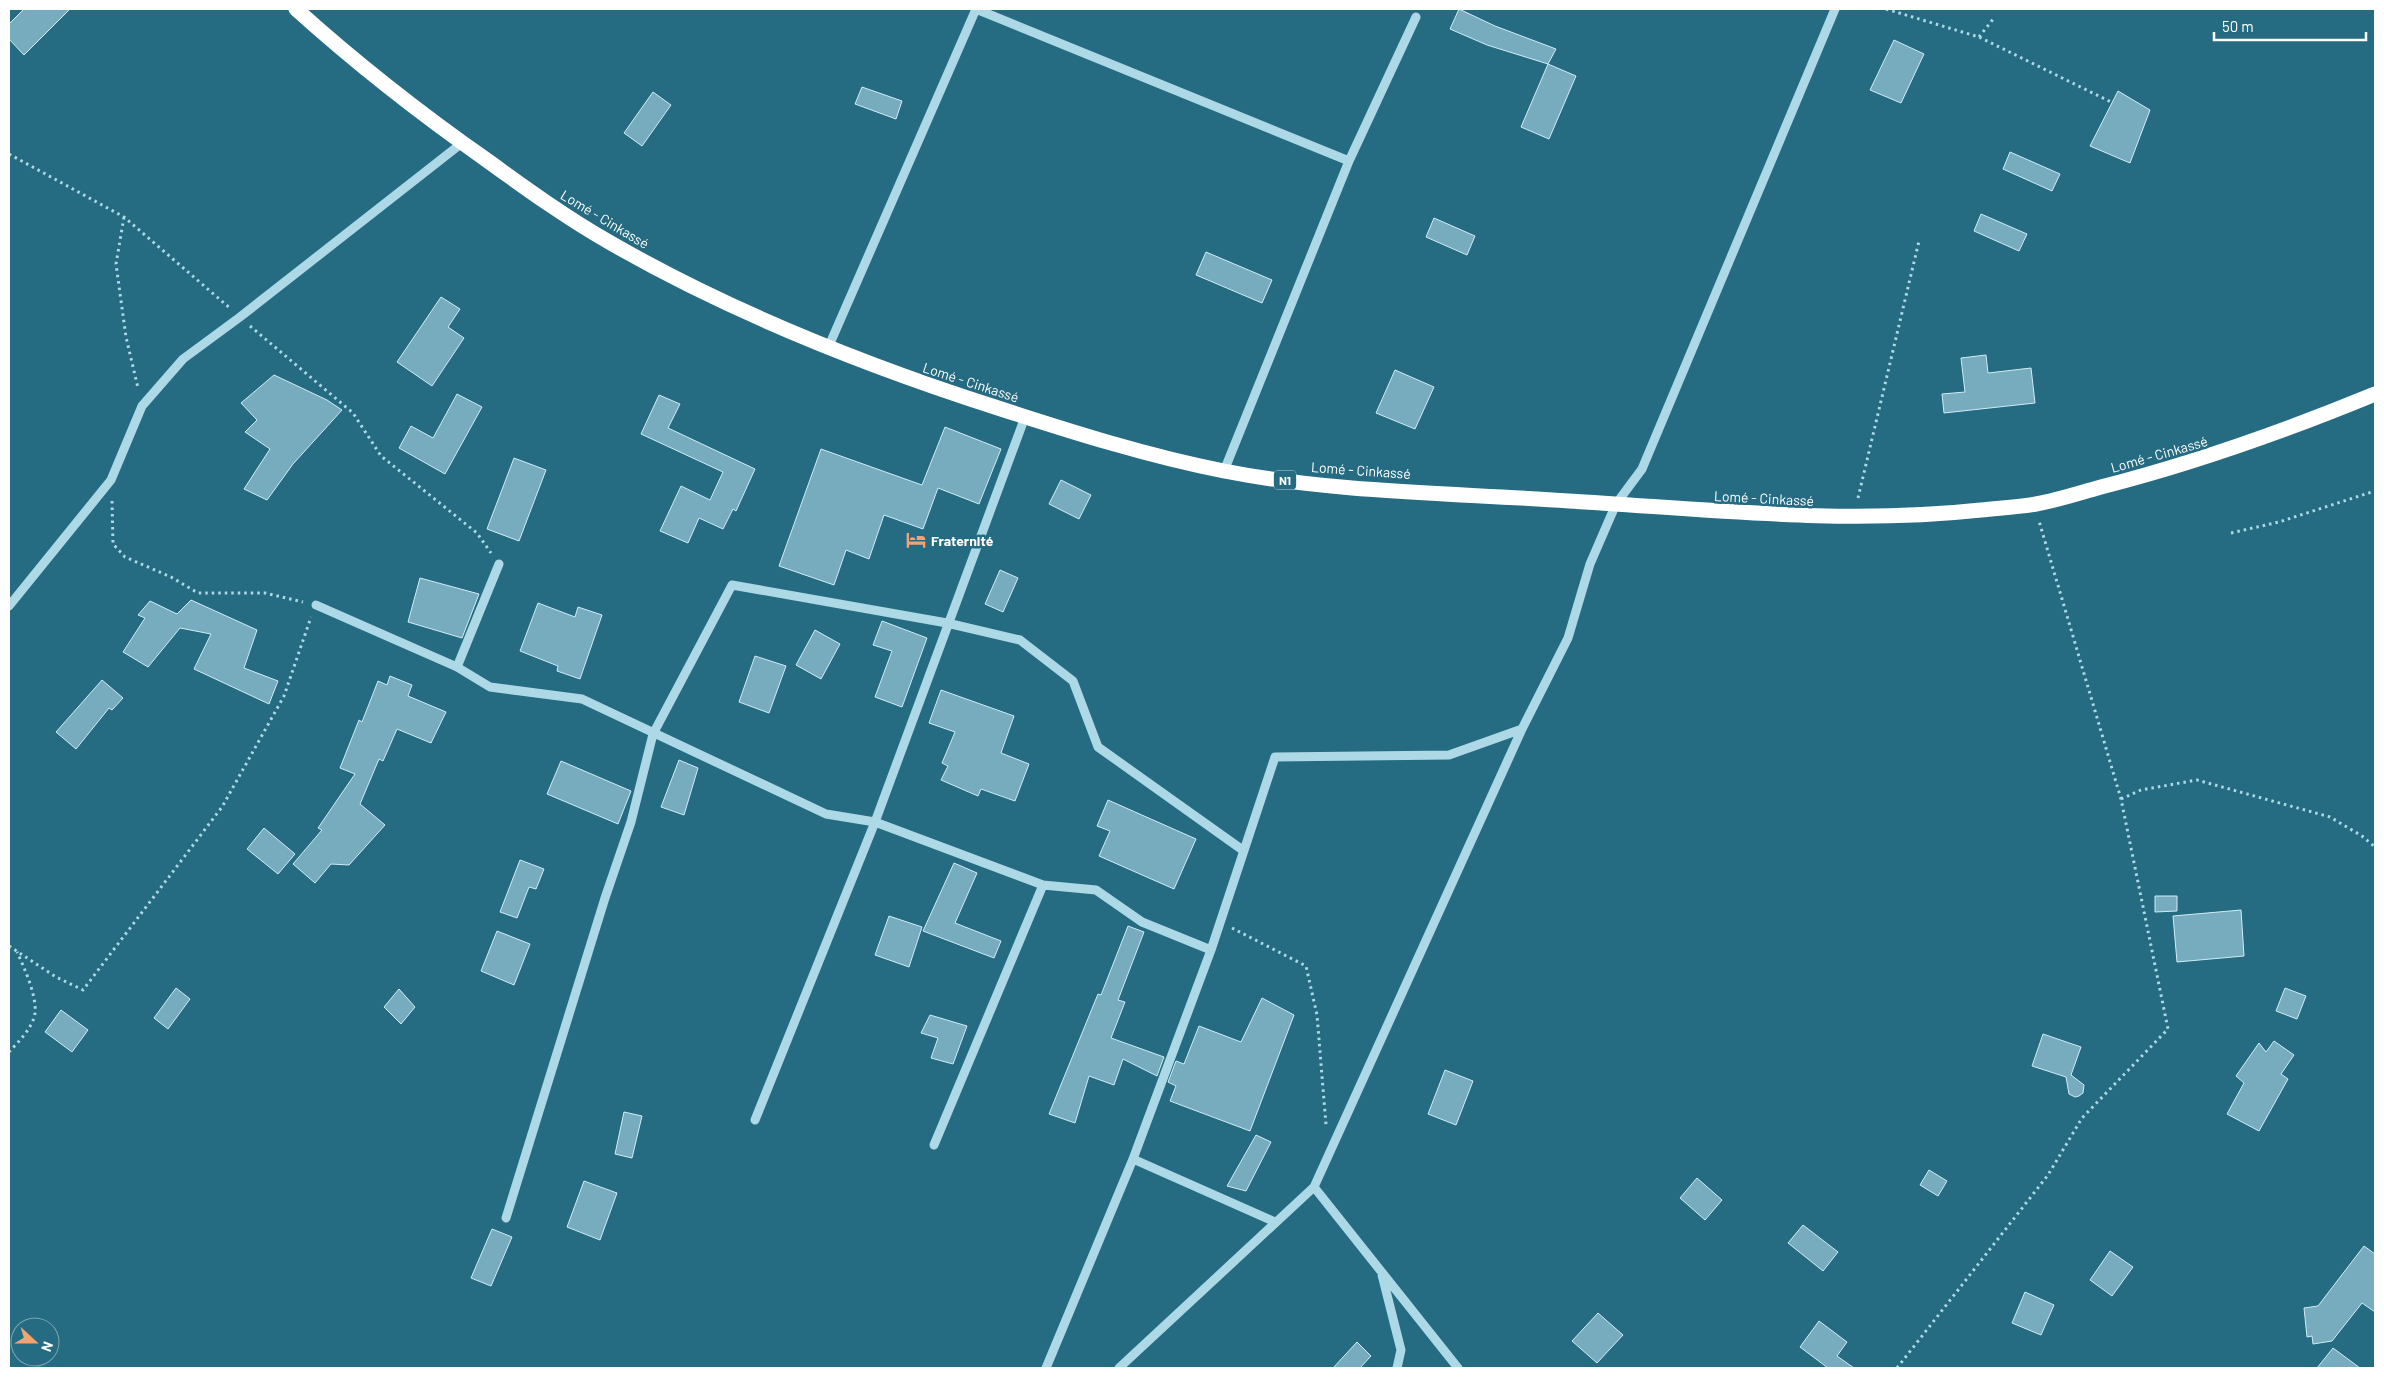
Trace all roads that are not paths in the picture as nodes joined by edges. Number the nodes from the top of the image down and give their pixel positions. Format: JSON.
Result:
{"nodes":[{"id":1,"x":296,"y":9,"type":"edge"},
{"id":2,"x":976,"y":9,"type":"edge"},
{"id":3,"x":1835,"y":9,"type":"edge"},
{"id":4,"x":1416,"y":17,"type":"dead end"},
{"id":5,"x":462,"y":143,"type":"junction"},
{"id":6,"x":1349,"y":160,"type":"junction"},
{"id":7,"x":828,"y":348,"type":"junction"},
{"id":8,"x":2375,"y":394,"type":"edge"},
{"id":9,"x":1025,"y":417,"type":"junction"},
{"id":10,"x":1224,"y":471,"type":"junction"},
{"id":11,"x":1616,"y":504,"type":"junction"},
{"id":12,"x":499,"y":564,"type":"road end"},
{"id":13,"x":316,"y":605,"type":"road end"},
{"id":14,"x":9,"y":606,"type":"edge"},
{"id":15,"x":947,"y":622,"type":"junction"},
{"id":16,"x":457,"y":667,"type":"junction"},
{"id":17,"x":1522,"y":729,"type":"junction"},
{"id":18,"x":653,"y":734,"type":"junction"},
{"id":19,"x":875,"y":822,"type":"junction"},
{"id":20,"x":1244,"y":851,"type":"junction"},
{"id":21,"x":1043,"y":885,"type":"junction"},
{"id":22,"x":1211,"y":950,"type":"junction"},
{"id":23,"x":755,"y":1120,"type":"dead end"},
{"id":24,"x":934,"y":1145,"type":"dead end"},
{"id":25,"x":1133,"y":1159,"type":"junction"},
{"id":26,"x":1314,"y":1187,"type":"junction"},
{"id":27,"x":506,"y":1218,"type":"dead end"},
{"id":28,"x":1274,"y":1222,"type":"junction"},
{"id":29,"x":1380,"y":1270,"type":"junction"},
{"id":30,"x":1046,"y":1368,"type":"edge"},
{"id":31,"x":1119,"y":1368,"type":"edge"},
{"id":32,"x":1397,"y":1368,"type":"edge"},
{"id":33,"x":1458,"y":1368,"type":"edge"}],
"edges":[{"from":1,"to":5,"type":"highway","name":"Lomé - Cinkassé","number":"N1"},
{"from":2,"to":6,"type":"street"},
{"from":2,"to":7,"type":"street"},
{"from":3,"to":11,"type":"street"},
{"from":4,"to":6,"type":"street"},
{"from":5,"to":7,"type":"highway","name":"Lomé - Cinkassé","number":"N1"},
{"from":5,"to":14,"type":"street"},
{"from":6,"to":10,"type":"street"},
{"from":7,"to":9,"type":"highway","name":"Lomé - Cinkassé","number":"N1"},
{"from":8,"to":11,"type":"highway","name":"Lomé - Cinkassé","number":"N1"},
{"from":9,"to":10,"type":"highway","name":"Lomé - Cinkassé","number":"N1"},
{"from":9,"to":15,"type":"street"},
{"from":10,"to":11,"type":"highway","name":"Lomé - Cinkassé","number":"N1"},
{"from":11,"to":17,"type":"street"},
{"from":12,"to":16,"type":"street"},
{"from":13,"to":16,"type":"street"},
{"from":15,"to":18,"type":"street"},
{"from":15,"to":19,"type":"street"},
{"from":15,"to":20,"type":"street"},
{"from":16,"to":18,"type":"street"},
{"from":17,"to":20,"type":"street"},
{"from":17,"to":26,"type":"street"},
{"from":18,"to":19,"type":"street"},
{"from":18,"to":27,"type":"street"},
{"from":19,"to":21,"type":"street"},
{"from":19,"to":23,"type":"street"},
{"from":20,"to":22,"type":"street"},
{"from":21,"to":22,"type":"street"},
{"from":21,"to":24,"type":"street"},
{"from":22,"to":25,"type":"street"},
{"from":25,"to":28,"type":"street"},
{"from":25,"to":30,"type":"street"},
{"from":26,"to":28,"type":"street"},
{"from":26,"to":29,"type":"street"},
{"from":28,"to":31,"type":"street"},
{"from":29,"to":32,"type":"street"},
{"from":29,"to":33,"type":"street"}]}
